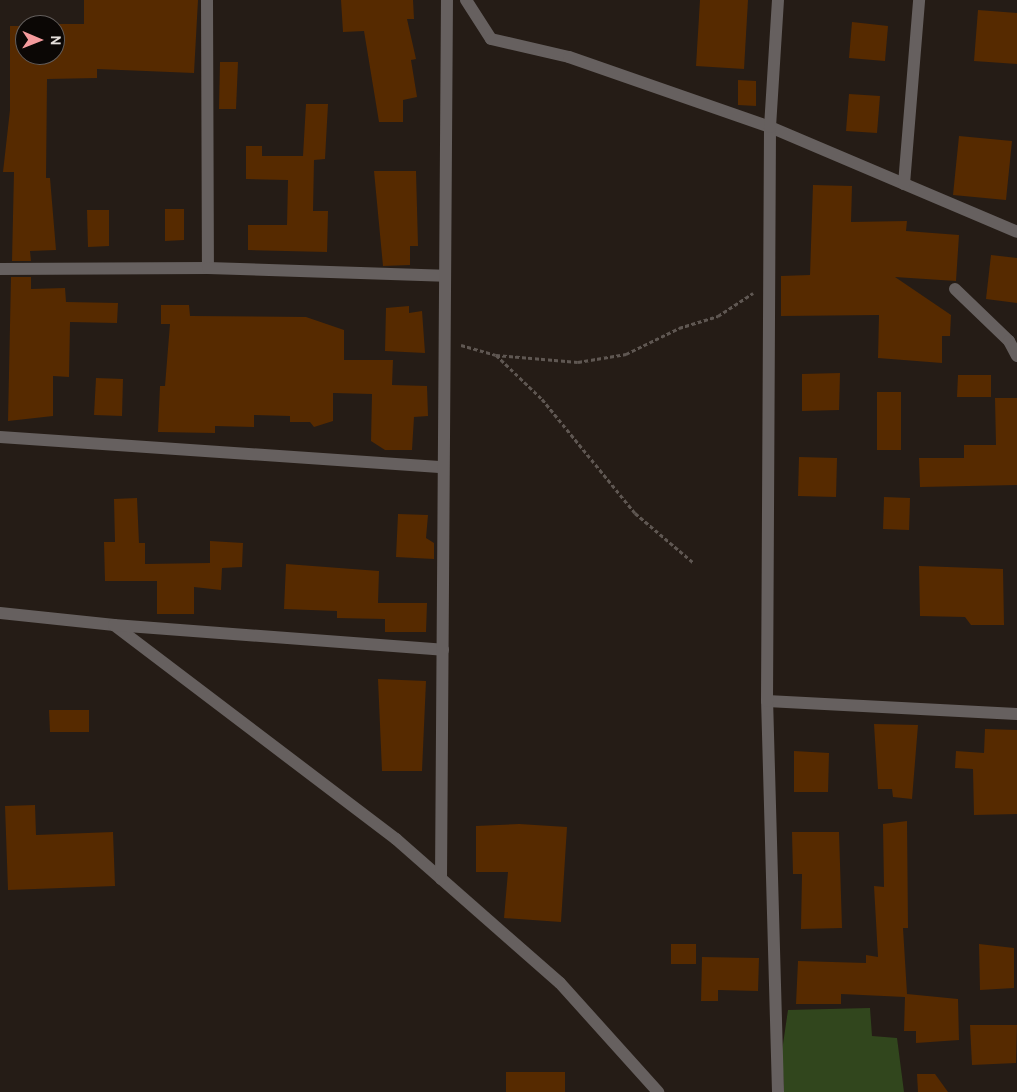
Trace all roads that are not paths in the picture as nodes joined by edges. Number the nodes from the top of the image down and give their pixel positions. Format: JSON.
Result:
{"nodes":[{"id":1,"x":207,"y":0,"type":"edge"},
{"id":2,"x":447,"y":0,"type":"edge"},
{"id":3,"x":466,"y":0,"type":"edge"},
{"id":4,"x":778,"y":0,"type":"edge"},
{"id":5,"x":919,"y":0,"type":"edge"},
{"id":6,"x":770,"y":127,"type":"junction"},
{"id":7,"x":904,"y":184,"type":"junction"},
{"id":8,"x":1017,"y":232,"type":"edge"},
{"id":9,"x":208,"y":268,"type":"junction"},
{"id":10,"x":0,"y":269,"type":"edge"},
{"id":11,"x":444,"y":276,"type":"junction"},
{"id":12,"x":955,"y":289,"type":"dead end"},
{"id":13,"x":1017,"y":356,"type":"edge"},
{"id":14,"x":0,"y":437,"type":"edge"},
{"id":15,"x":443,"y":468,"type":"junction"},
{"id":16,"x":0,"y":613,"type":"edge"},
{"id":17,"x":114,"y":625,"type":"junction"},
{"id":18,"x":443,"y":650,"type":"junction"},
{"id":19,"x":767,"y":701,"type":"junction"},
{"id":20,"x":1017,"y":714,"type":"edge"},
{"id":21,"x":441,"y":879,"type":"junction"},
{"id":22,"x":658,"y":1092,"type":"edge"},
{"id":23,"x":778,"y":1092,"type":"edge"}],
"edges":[{"from":1,"to":9,"type":"street"},
{"from":2,"to":11,"type":"street"},
{"from":3,"to":6,"type":"street"},
{"from":4,"to":6,"type":"street"},
{"from":5,"to":7,"type":"street"},
{"from":6,"to":7,"type":"street"},
{"from":6,"to":19,"type":"street"},
{"from":7,"to":8,"type":"street"},
{"from":9,"to":10,"type":"street"},
{"from":9,"to":11,"type":"street"},
{"from":11,"to":15,"type":"street"},
{"from":12,"to":13,"type":"street"},
{"from":14,"to":15,"type":"street"},
{"from":15,"to":18,"type":"street"},
{"from":16,"to":17,"type":"street"},
{"from":17,"to":18,"type":"street"},
{"from":17,"to":21,"type":"street"},
{"from":18,"to":21,"type":"street"},
{"from":19,"to":20,"type":"street"},
{"from":19,"to":23,"type":"street"},
{"from":21,"to":22,"type":"street"}]}
